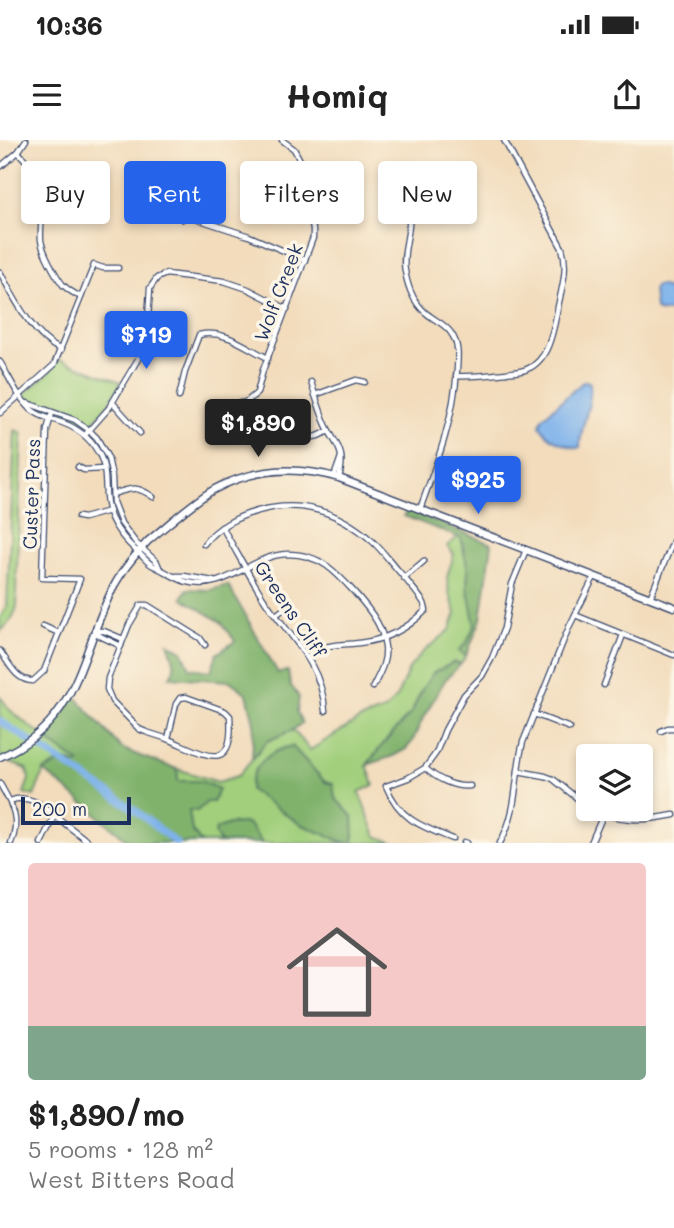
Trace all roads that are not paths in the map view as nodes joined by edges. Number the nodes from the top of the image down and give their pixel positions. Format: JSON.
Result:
{"nodes":[{"id":1,"x":26,"y":140,"type":"edge"},
{"id":2,"x":282,"y":140,"type":"edge"},
{"id":3,"x":504,"y":140,"type":"edge"},
{"id":4,"x":18,"y":152,"type":"junction"},
{"id":5,"x":300,"y":161,"type":"edge"},
{"id":6,"x":0,"y":167,"type":"edge"},
{"id":7,"x":206,"y":224,"type":"edge"},
{"id":8,"x":311,"y":224,"type":"edge"},
{"id":9,"x":408,"y":224,"type":"edge"},
{"id":10,"x":305,"y":260,"type":"junction"},
{"id":11,"x":118,"y":268,"type":"dead end"},
{"id":12,"x":0,"y":272,"type":"edge"},
{"id":13,"x":82,"y":297,"type":"junction"},
{"id":14,"x":287,"y":309,"type":"junction"},
{"id":15,"x":61,"y":350,"type":"junction"},
{"id":16,"x":268,"y":358,"type":"junction"},
{"id":17,"x":0,"y":362,"type":"edge"},
{"id":18,"x":456,"y":376,"type":"junction"},
{"id":19,"x":311,"y":382,"type":"dead end"},
{"id":20,"x":365,"y":382,"type":"dead end"},
{"id":21,"x":315,"y":395,"type":"junction"},
{"id":22,"x":20,"y":396,"type":"junction"},
{"id":23,"x":179,"y":397,"type":"dead end"},
{"id":24,"x":113,"y":403,"type":"junction"},
{"id":25,"x":236,"y":404,"type":"dead end"},
{"id":26,"x":0,"y":412,"type":"edge"},
{"id":27,"x":51,"y":416,"type":"junction"},
{"id":28,"x":89,"y":430,"type":"junction"},
{"id":29,"x":329,"y":431,"type":"junction"},
{"id":30,"x":140,"y":433,"type":"dead end"},
{"id":31,"x":85,"y":435,"type":"junction"},
{"id":32,"x":308,"y":438,"type":"dead end"},
{"id":33,"x":78,"y":467,"type":"dead end"},
{"id":34,"x":104,"y":469,"type":"junction"},
{"id":35,"x":109,"y":477,"type":"junction"},
{"id":36,"x":337,"y":478,"type":"junction"},
{"id":37,"x":113,"y":494,"type":"junction"},
{"id":38,"x":153,"y":497,"type":"dead end"},
{"id":39,"x":420,"y":509,"type":"junction"},
{"id":40,"x":109,"y":511,"type":"junction"},
{"id":41,"x":78,"y":517,"type":"dead end"},
{"id":42,"x":222,"y":527,"type":"junction"},
{"id":43,"x":674,"y":539,"type":"edge"},
{"id":44,"x":204,"y":544,"type":"dead end"},
{"id":45,"x":139,"y":550,"type":"junction"},
{"id":46,"x":526,"y":550,"type":"junction"},
{"id":47,"x":424,"y":561,"type":"dead end"},
{"id":48,"x":246,"y":569,"type":"junction"},
{"id":49,"x":595,"y":576,"type":"junction"},
{"id":50,"x":404,"y":578,"type":"junction"},
{"id":51,"x":650,"y":598,"type":"junction"},
{"id":52,"x":289,"y":605,"type":"dead end"},
{"id":53,"x":674,"y":607,"type":"edge"},
{"id":54,"x":276,"y":615,"type":"junction"},
{"id":55,"x":575,"y":615,"type":"junction"},
{"id":56,"x":43,"y":626,"type":"dead end"},
{"id":57,"x":94,"y":631,"type":"junction"},
{"id":58,"x":59,"y":633,"type":"junction"},
{"id":59,"x":623,"y":635,"type":"junction"},
{"id":60,"x":383,"y":638,"type":"junction"},
{"id":61,"x":123,"y":639,"type":"junction"},
{"id":62,"x":205,"y":645,"type":"dead end"},
{"id":63,"x":121,"y":646,"type":"junction"},
{"id":64,"x":0,"y":651,"type":"edge"},
{"id":65,"x":674,"y":655,"type":"edge"},
{"id":66,"x":307,"y":657,"type":"junction"},
{"id":67,"x":604,"y":685,"type":"dead end"},
{"id":68,"x":373,"y":687,"type":"dead end"},
{"id":69,"x":325,"y":710,"type":"dead end"},
{"id":70,"x":534,"y":714,"type":"junction"},
{"id":71,"x":570,"y":728,"type":"dead end"},
{"id":72,"x":674,"y":728,"type":"edge"},
{"id":73,"x":661,"y":731,"type":"dead end"},
{"id":74,"x":169,"y":738,"type":"junction"},
{"id":75,"x":0,"y":757,"type":"edge"},
{"id":76,"x":425,"y":768,"type":"junction"},
{"id":77,"x":518,"y":771,"type":"junction"},
{"id":78,"x":0,"y":784,"type":"edge"},
{"id":79,"x":470,"y":786,"type":"dead end"},
{"id":80,"x":576,"y":798,"type":"edge"},
{"id":81,"x":9,"y":802,"type":"junction"},
{"id":82,"x":55,"y":814,"type":"junction"},
{"id":83,"x":674,"y":815,"type":"edge"},
{"id":84,"x":653,"y":818,"type":"edge"},
{"id":85,"x":600,"y":821,"type":"edge"},
{"id":86,"x":453,"y":839,"type":"dead end"},
{"id":87,"x":11,"y":843,"type":"edge"},
{"id":88,"x":41,"y":843,"type":"edge"},
{"id":89,"x":90,"y":843,"type":"edge"},
{"id":90,"x":500,"y":843,"type":"edge"},
{"id":91,"x":591,"y":843,"type":"edge"}],
"edges":[{"from":1,"to":4,"type":"street"},
{"from":2,"to":5,"type":"street","name":"Wolf Creek"},
{"from":3,"to":18,"type":"street"},
{"from":4,"to":6,"type":"street"},
{"from":4,"to":13,"type":"street"},
{"from":7,"to":10,"type":"street"},
{"from":8,"to":10,"type":"street","name":"Wolf Creek"},
{"from":9,"to":18,"type":"street"},
{"from":10,"to":14,"type":"street","name":"Wolf Creek"},
{"from":11,"to":13,"type":"street"},
{"from":12,"to":15,"type":"street"},
{"from":13,"to":15,"type":"street"},
{"from":14,"to":16,"type":"street","name":"Wolf Creek"},
{"from":14,"to":24,"type":"street"},
{"from":15,"to":22,"type":"street"},
{"from":16,"to":23,"type":"street"},
{"from":16,"to":25,"type":"street","name":"Wolf Creek"},
{"from":17,"to":22,"type":"street"},
{"from":18,"to":39,"type":"street"},
{"from":19,"to":21,"type":"street"},
{"from":20,"to":21,"type":"street"},
{"from":21,"to":29,"type":"street"},
{"from":22,"to":26,"type":"street"},
{"from":22,"to":27,"type":"street"},
{"from":24,"to":28,"type":"street"},
{"from":24,"to":30,"type":"street"},
{"from":27,"to":28,"type":"street"},
{"from":27,"to":31,"type":"street"},
{"from":27,"to":58,"type":"street","name":"Custer Pass"},
{"from":28,"to":31,"type":"street"},
{"from":28,"to":35,"type":"street"},
{"from":29,"to":32,"type":"street"},
{"from":29,"to":36,"type":"street"},
{"from":31,"to":34,"type":"street"},
{"from":33,"to":34,"type":"street"},
{"from":34,"to":35,"type":"street"},
{"from":35,"to":37,"type":"street"},
{"from":35,"to":40,"type":"street"},
{"from":36,"to":39,"type":"main road"},
{"from":36,"to":45,"type":"main road"},
{"from":37,"to":38,"type":"street"},
{"from":37,"to":45,"type":"street"},
{"from":39,"to":46,"type":"main road"},
{"from":40,"to":41,"type":"street"},
{"from":40,"to":45,"type":"street"},
{"from":42,"to":44,"type":"street"},
{"from":42,"to":48,"type":"street","name":"Greens Cliff"},
{"from":42,"to":50,"type":"street"},
{"from":43,"to":51,"type":"street"},
{"from":45,"to":48,"type":"street"},
{"from":45,"to":57,"type":"main road"},
{"from":46,"to":49,"type":"main road"},
{"from":46,"to":76,"type":"street"},
{"from":47,"to":50,"type":"street"},
{"from":48,"to":54,"type":"street","name":"Greens Cliff"},
{"from":48,"to":60,"type":"street"},
{"from":49,"to":51,"type":"main road"},
{"from":49,"to":55,"type":"street"},
{"from":50,"to":60,"type":"street"},
{"from":51,"to":53,"type":"main road"},
{"from":52,"to":54,"type":"street"},
{"from":54,"to":66,"type":"street","name":"Greens Cliff"},
{"from":55,"to":59,"type":"street"},
{"from":55,"to":70,"type":"street"},
{"from":56,"to":58,"type":"street"},
{"from":57,"to":61,"type":"street"},
{"from":57,"to":63,"type":"street"},
{"from":57,"to":75,"type":"main road"},
{"from":58,"to":64,"type":"street"},
{"from":59,"to":65,"type":"street"},
{"from":59,"to":67,"type":"street"},
{"from":60,"to":66,"type":"street"},
{"from":60,"to":68,"type":"street"},
{"from":61,"to":62,"type":"street"},
{"from":61,"to":63,"type":"street"},
{"from":63,"to":74,"type":"street"},
{"from":66,"to":69,"type":"street","name":"Greens Cliff"},
{"from":70,"to":71,"type":"street"},
{"from":70,"to":77,"type":"street"},
{"from":72,"to":73,"type":"street"},
{"from":74,"to":74,"type":"street"},
{"from":76,"to":79,"type":"street"},
{"from":76,"to":86,"type":"street"},
{"from":77,"to":80,"type":"street"},
{"from":77,"to":90,"type":"street"},
{"from":78,"to":81,"type":"street"},
{"from":81,"to":82,"type":"street"},
{"from":81,"to":87,"type":"street"},
{"from":82,"to":88,"type":"street"},
{"from":82,"to":89,"type":"street"},
{"from":83,"to":84,"type":"street"},
{"from":85,"to":91,"type":"street"}]}
